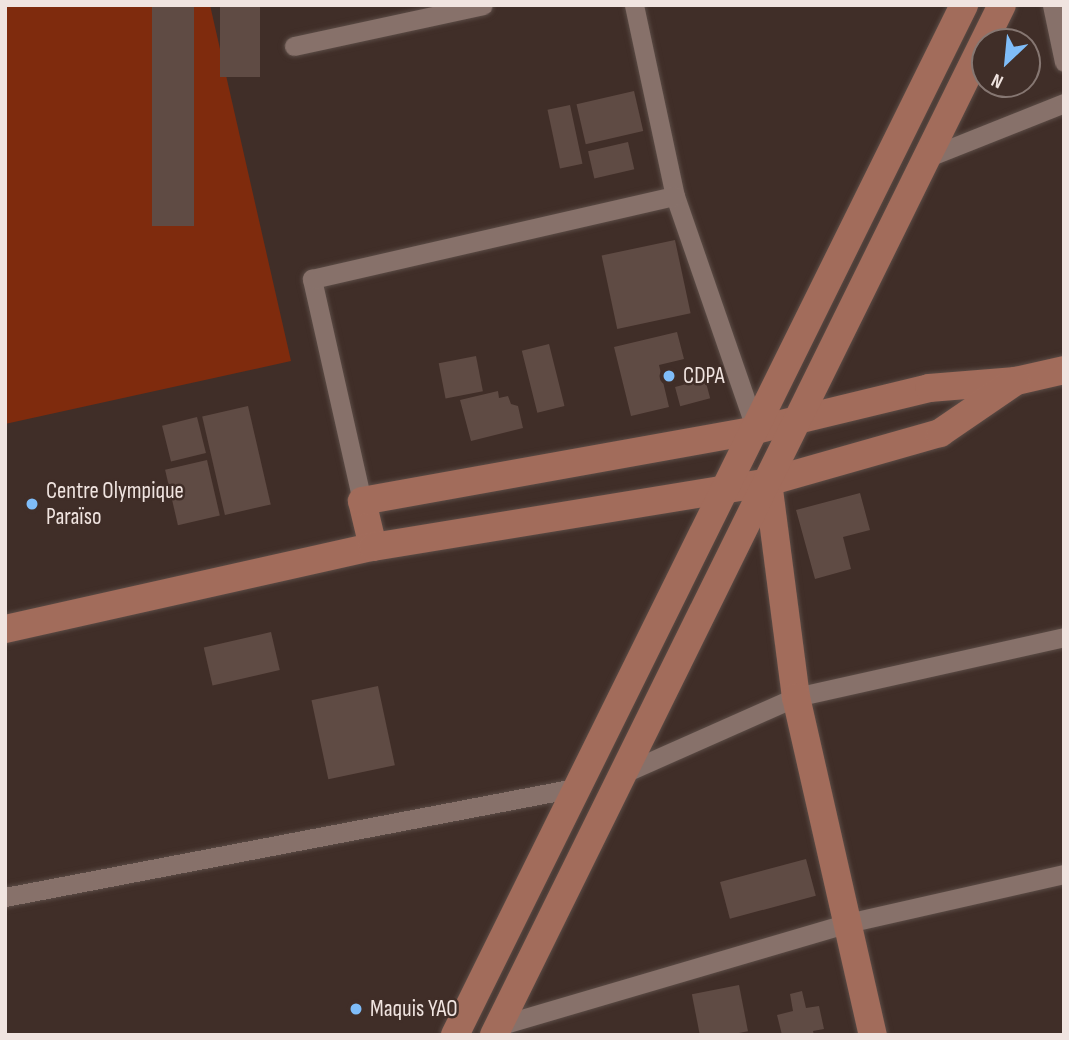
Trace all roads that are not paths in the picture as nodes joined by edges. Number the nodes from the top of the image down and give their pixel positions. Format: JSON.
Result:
{"nodes":[{"id":1,"x":483,"y":5,"type":"edge"},
{"id":2,"x":634,"y":5,"type":"edge"},
{"id":3,"x":964,"y":5,"type":"edge"},
{"id":4,"x":1002,"y":5,"type":"edge"},
{"id":5,"x":1052,"y":5,"type":"edge"},
{"id":6,"x":295,"y":46,"type":"dead end"},
{"id":7,"x":1064,"y":62,"type":"edge"},
{"id":8,"x":1064,"y":103,"type":"edge"},
{"id":9,"x":926,"y":158,"type":"junction"},
{"id":10,"x":676,"y":196,"type":"junction"},
{"id":11,"x":1064,"y":370,"type":"edge"},
{"id":12,"x":1016,"y":381,"type":"junction"},
{"id":13,"x":797,"y":422,"type":"junction"},
{"id":14,"x":756,"y":430,"type":"junction"},
{"id":15,"x":768,"y":482,"type":"junction"},
{"id":16,"x":720,"y":491,"type":"junction"},
{"id":17,"x":362,"y":501,"type":"junction"},
{"id":18,"x":373,"y":547,"type":"junction"},
{"id":19,"x":5,"y":629,"type":"edge"},
{"id":20,"x":1064,"y":637,"type":"edge"},
{"id":21,"x":796,"y":697,"type":"junction"},
{"id":22,"x":622,"y":774,"type":"junction"},
{"id":23,"x":580,"y":787,"type":"junction"},
{"id":24,"x":1064,"y":874,"type":"edge"},
{"id":25,"x":5,"y":897,"type":"edge"},
{"id":26,"x":848,"y":923,"type":"junction"},
{"id":27,"x":496,"y":1030,"type":"edge"},
{"id":28,"x":455,"y":1035,"type":"edge"},
{"id":29,"x":873,"y":1035,"type":"edge"}],
"edges":[{"from":1,"to":6,"type":"street"},
{"from":2,"to":10,"type":"street"},
{"from":3,"to":14,"type":"street"},
{"from":4,"to":9,"type":"street"},
{"from":5,"to":7,"type":"street"},
{"from":8,"to":9,"type":"street"},
{"from":9,"to":13,"type":"street"},
{"from":10,"to":14,"type":"street"},
{"from":10,"to":17,"type":"street"},
{"from":11,"to":12,"type":"street"},
{"from":12,"to":13,"type":"street"},
{"from":12,"to":15,"type":"street"},
{"from":13,"to":14,"type":"street"},
{"from":13,"to":15,"type":"street"},
{"from":14,"to":16,"type":"street"},
{"from":14,"to":17,"type":"street"},
{"from":15,"to":16,"type":"street"},
{"from":15,"to":21,"type":"street"},
{"from":15,"to":22,"type":"street"},
{"from":16,"to":18,"type":"street"},
{"from":16,"to":23,"type":"street"},
{"from":17,"to":18,"type":"street"},
{"from":18,"to":19,"type":"street"},
{"from":20,"to":21,"type":"street"},
{"from":21,"to":22,"type":"street"},
{"from":21,"to":26,"type":"street"},
{"from":22,"to":27,"type":"street"},
{"from":23,"to":25,"type":"street"},
{"from":23,"to":28,"type":"street"},
{"from":24,"to":26,"type":"street"},
{"from":26,"to":27,"type":"street"},
{"from":26,"to":29,"type":"street"}]}
